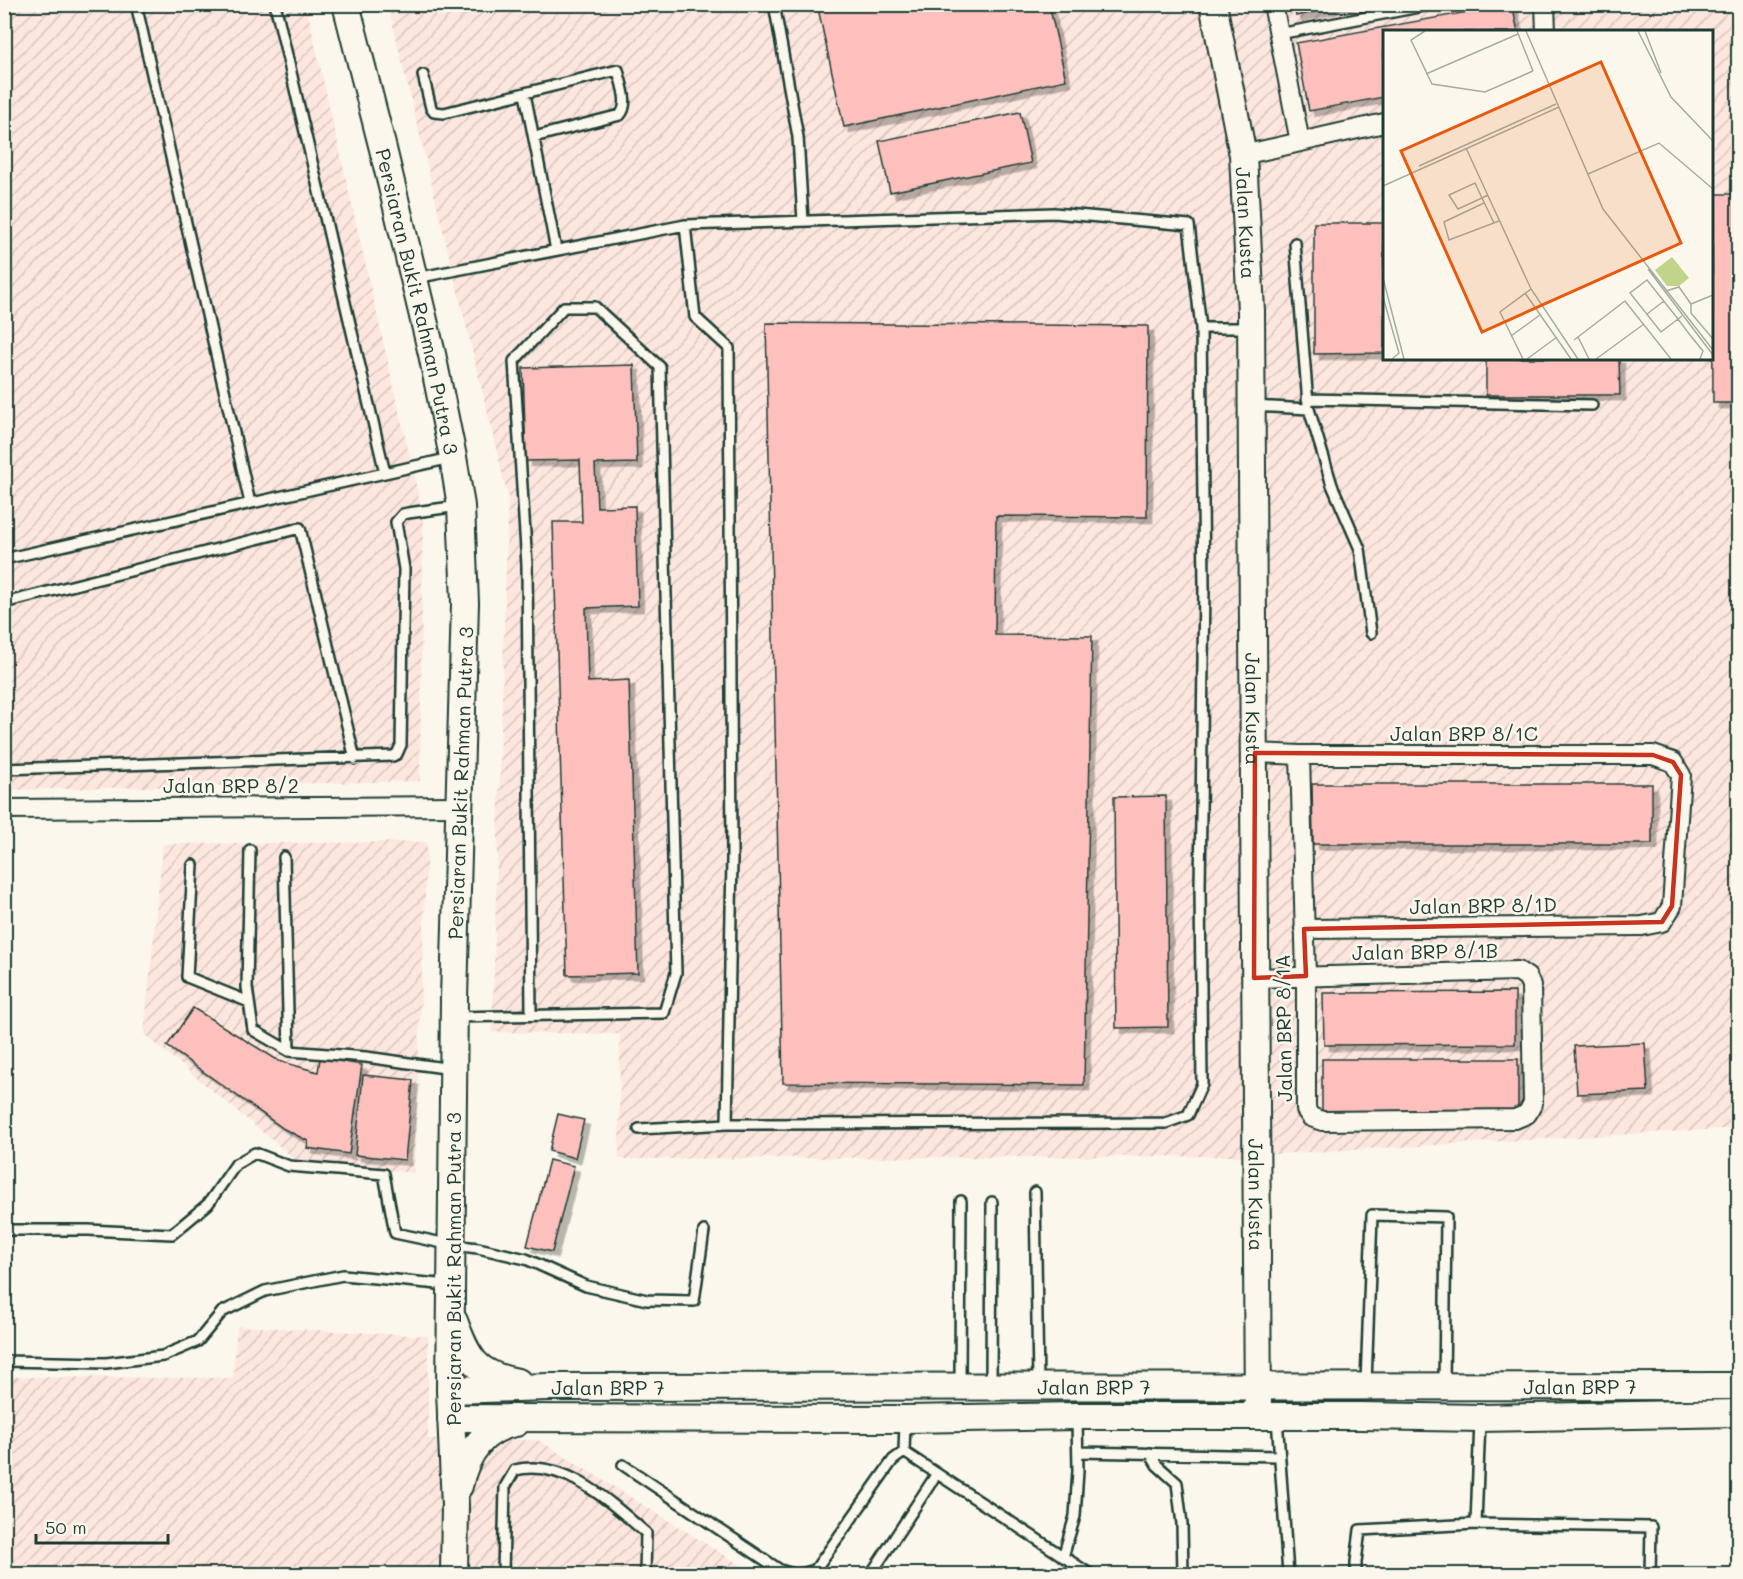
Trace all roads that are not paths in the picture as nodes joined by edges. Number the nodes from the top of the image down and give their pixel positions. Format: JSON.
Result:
{"nodes":[{"id":1,"x":136,"y":4,"type":"edge"},
{"id":2,"x":275,"y":4,"type":"edge"},
{"id":3,"x":346,"y":4,"type":"edge"},
{"id":4,"x":774,"y":4,"type":"edge"},
{"id":5,"x":1213,"y":4,"type":"edge"},
{"id":6,"x":1274,"y":4,"type":"edge"},
{"id":7,"x":1435,"y":4,"type":"edge"},
{"id":8,"x":1545,"y":4,"type":"edge"},
{"id":9,"x":1546,"y":30,"type":"edge"},
{"id":10,"x":1279,"y":34,"type":"junction"},
{"id":11,"x":423,"y":75,"type":"dead end"},
{"id":12,"x":525,"y":94,"type":"junction"},
{"id":13,"x":1383,"y":123,"type":"edge"},
{"id":14,"x":534,"y":137,"type":"junction"},
{"id":15,"x":1300,"y":142,"type":"junction"},
{"id":16,"x":1243,"y":155,"type":"junction"},
{"id":17,"x":803,"y":221,"type":"junction"},
{"id":18,"x":685,"y":225,"type":"junction"},
{"id":19,"x":1295,"y":243,"type":"dead end"},
{"id":20,"x":556,"y":250,"type":"junction"},
{"id":21,"x":414,"y":279,"type":"junction"},
{"id":22,"x":1201,"y":328,"type":"junction"},
{"id":23,"x":1251,"y":328,"type":"junction"},
{"id":24,"x":1308,"y":404,"type":"junction"},
{"id":25,"x":1592,"y":405,"type":"dead end"},
{"id":26,"x":1251,"y":406,"type":"junction"},
{"id":27,"x":453,"y":457,"type":"junction"},
{"id":28,"x":385,"y":472,"type":"junction"},
{"id":29,"x":250,"y":503,"type":"junction"},
{"id":30,"x":461,"y":506,"type":"junction"},
{"id":31,"x":4,"y":559,"type":"edge"},
{"id":32,"x":4,"y":603,"type":"edge"},
{"id":33,"x":1371,"y":633,"type":"dead end"},
{"id":34,"x":1255,"y":753,"type":"junction"},
{"id":35,"x":1300,"y":755,"type":"junction"},
{"id":36,"x":356,"y":759,"type":"junction"},
{"id":37,"x":4,"y":769,"type":"edge"},
{"id":38,"x":459,"y":806,"type":"junction"},
{"id":39,"x":4,"y":809,"type":"edge"},
{"id":40,"x":250,"y":850,"type":"dead end"},
{"id":41,"x":284,"y":857,"type":"dead end"},
{"id":42,"x":193,"y":865,"type":"dead end"},
{"id":43,"x":1662,"y":922,"type":"joint"},
{"id":44,"x":1304,"y":929,"type":"junction"},
{"id":45,"x":1306,"y":976,"type":"junction"},
{"id":46,"x":1254,"y":978,"type":"junction"},
{"id":47,"x":249,"y":1002,"type":"junction"},
{"id":48,"x":531,"y":1015,"type":"junction"},
{"id":49,"x":454,"y":1017,"type":"junction"},
{"id":50,"x":290,"y":1051,"type":"junction"},
{"id":51,"x":455,"y":1069,"type":"junction"},
{"id":52,"x":1527,"y":1114,"type":"joint"},
{"id":53,"x":727,"y":1124,"type":"junction"},
{"id":54,"x":639,"y":1129,"type":"dead end"},
{"id":55,"x":1035,"y":1192,"type":"dead end"},
{"id":56,"x":961,"y":1201,"type":"dead end"},
{"id":57,"x":992,"y":1202,"type":"dead end"},
{"id":58,"x":4,"y":1230,"type":"edge"},
{"id":59,"x":704,"y":1231,"type":"dead end"},
{"id":60,"x":452,"y":1245,"type":"junction"},
{"id":61,"x":452,"y":1286,"type":"junction"},
{"id":62,"x":451,"y":1312,"type":"junction"},
{"id":63,"x":4,"y":1361,"type":"edge"},
{"id":64,"x":960,"y":1386,"type":"junction"},
{"id":65,"x":991,"y":1386,"type":"junction"},
{"id":66,"x":1038,"y":1386,"type":"junction"},
{"id":67,"x":1257,"y":1386,"type":"junction"},
{"id":68,"x":1366,"y":1386,"type":"junction"},
{"id":69,"x":1444,"y":1386,"type":"junction"},
{"id":70,"x":1736,"y":1386,"type":"edge"},
{"id":71,"x":548,"y":1387,"type":"junction"},
{"id":72,"x":450,"y":1390,"type":"junction"},
{"id":73,"x":1731,"y":1413,"type":"edge"},
{"id":74,"x":1076,"y":1416,"type":"junction"},
{"id":75,"x":1267,"y":1416,"type":"junction"},
{"id":76,"x":558,"y":1417,"type":"junction"},
{"id":77,"x":452,"y":1418,"type":"junction"},
{"id":78,"x":1480,"y":1418,"type":"junction"},
{"id":79,"x":905,"y":1419,"type":"junction"},
{"id":80,"x":904,"y":1452,"type":"junction"},
{"id":81,"x":1078,"y":1452,"type":"junction"},
{"id":82,"x":1150,"y":1453,"type":"junction"},
{"id":83,"x":1279,"y":1456,"type":"junction"},
{"id":84,"x":623,"y":1465,"type":"dead end"},
{"id":85,"x":936,"y":1475,"type":"junction"},
{"id":86,"x":455,"y":1506,"type":"junction"},
{"id":87,"x":1476,"y":1524,"type":"junction"},
{"id":88,"x":1063,"y":1557,"type":"junction"},
{"id":89,"x":454,"y":1575,"type":"edge"},
{"id":90,"x":503,"y":1575,"type":"edge"},
{"id":91,"x":645,"y":1575,"type":"edge"},
{"id":92,"x":793,"y":1575,"type":"edge"},
{"id":93,"x":801,"y":1575,"type":"edge"},
{"id":94,"x":871,"y":1575,"type":"edge"},
{"id":95,"x":1090,"y":1575,"type":"edge"},
{"id":96,"x":1183,"y":1575,"type":"edge"},
{"id":97,"x":1288,"y":1575,"type":"edge"},
{"id":98,"x":1356,"y":1575,"type":"edge"},
{"id":99,"x":1650,"y":1575,"type":"edge"}],
"edges":[{"from":1,"to":29,"type":"lane"},
{"from":2,"to":28,"type":"lane"},
{"from":3,"to":21,"type":"main road","name":"Persiaran Bukit Rahman Putra 3"},
{"from":4,"to":17,"type":"lane"},
{"from":5,"to":16,"type":"main road","name":"Jalan Kusta"},
{"from":6,"to":10,"type":"street"},
{"from":7,"to":10,"type":"lane"},
{"from":8,"to":9,"type":"street"},
{"from":10,"to":15,"type":"street"},
{"from":11,"to":12,"type":"lane"},
{"from":12,"to":14,"type":"lane"},
{"from":12,"to":14,"type":"lane"},
{"from":13,"to":15,"type":"street"},
{"from":14,"to":20,"type":"lane"},
{"from":15,"to":16,"type":"street"},
{"from":16,"to":23,"type":"main road","name":"Jalan Kusta"},
{"from":17,"to":18,"type":"lane"},
{"from":17,"to":22,"type":"lane"},
{"from":18,"to":20,"type":"lane"},
{"from":18,"to":53,"type":"lane"},
{"from":19,"to":24,"type":"lane"},
{"from":20,"to":21,"type":"lane"},
{"from":21,"to":27,"type":"main road","name":"Persiaran Bukit Rahman Putra 3"},
{"from":22,"to":23,"type":"lane"},
{"from":22,"to":53,"type":"lane"},
{"from":23,"to":26,"type":"main road","name":"Jalan Kusta"},
{"from":24,"to":25,"type":"lane"},
{"from":24,"to":26,"type":"lane"},
{"from":24,"to":33,"type":"lane"},
{"from":26,"to":34,"type":"main road","name":"Jalan Kusta"},
{"from":27,"to":28,"type":"lane"},
{"from":27,"to":30,"type":"main road","name":"Persiaran Bukit Rahman Putra 3"},
{"from":28,"to":29,"type":"lane"},
{"from":29,"to":31,"type":"lane"},
{"from":30,"to":36,"type":"lane"},
{"from":30,"to":38,"type":"main road","name":"Persiaran Bukit Rahman Putra 3"},
{"from":32,"to":36,"type":"lane"},
{"from":34,"to":35,"type":"street","name":"Jalan BRP 8/1C"},
{"from":34,"to":46,"type":"main road","name":"Jalan Kusta"},
{"from":35,"to":43,"type":"street","name":"Jalan BRP 8/1C"},
{"from":35,"to":44,"type":"street","name":"Jalan BRP 8/1A"},
{"from":36,"to":37,"type":"lane"},
{"from":38,"to":39,"type":"street","name":"Jalan BRP 8/2"},
{"from":38,"to":49,"type":"main road","name":"Persiaran Bukit Rahman Putra 3"},
{"from":40,"to":47,"type":"lane"},
{"from":41,"to":50,"type":"lane"},
{"from":42,"to":47,"type":"lane"},
{"from":43,"to":44,"type":"street","name":"Jalan BRP 8/1D"},
{"from":44,"to":45,"type":"street","name":"Jalan BRP 8/1A"},
{"from":45,"to":46,"type":"street","name":"Jalan BRP 8/1B"},
{"from":45,"to":52,"type":"street","name":"Jalan BRP 8/1A"},
{"from":45,"to":52,"type":"street","name":"Jalan BRP 8/1B"},
{"from":46,"to":67,"type":"main road","name":"Jalan Kusta"},
{"from":47,"to":50,"type":"lane"},
{"from":48,"to":48,"type":"lane"},
{"from":48,"to":49,"type":"lane"},
{"from":49,"to":51,"type":"main road","name":"Persiaran Bukit Rahman Putra 3"},
{"from":50,"to":51,"type":"lane"},
{"from":51,"to":60,"type":"main road","name":"Persiaran Bukit Rahman Putra 3"},
{"from":53,"to":54,"type":"lane"},
{"from":55,"to":66,"type":"lane"},
{"from":56,"to":64,"type":"lane"},
{"from":57,"to":65,"type":"lane"},
{"from":58,"to":60,"type":"lane"},
{"from":59,"to":60,"type":"lane"},
{"from":60,"to":61,"type":"main road","name":"Persiaran Bukit Rahman Putra 3"},
{"from":61,"to":62,"type":"main road","name":"Persiaran Bukit Rahman Putra 3"},
{"from":61,"to":63,"type":"lane"},
{"from":62,"to":71,"type":"main road"},
{"from":62,"to":72,"type":"main road","name":"Persiaran Bukit Rahman Putra 3"},
{"from":64,"to":65,"type":"main road","name":"Jalan BRP 7"},
{"from":64,"to":71,"type":"main road","name":"Jalan BRP 7"},
{"from":65,"to":66,"type":"main road","name":"Jalan BRP 7"},
{"from":66,"to":67,"type":"main road","name":"Jalan BRP 7"},
{"from":67,"to":68,"type":"main road","name":"Jalan BRP 7"},
{"from":67,"to":75,"type":"main road","name":"Jalan Kusta"},
{"from":68,"to":69,"type":"main road","name":"Jalan BRP 7"},
{"from":68,"to":69,"type":"lane"},
{"from":69,"to":70,"type":"main road","name":"Jalan BRP 7"},
{"from":71,"to":72,"type":"main road","name":"Jalan BRP 7"},
{"from":72,"to":77,"type":"main road","name":"Persiaran Bukit Rahman Putra 3"},
{"from":73,"to":78,"type":"main road","name":"Jalan BRP 7"},
{"from":74,"to":75,"type":"main road","name":"Jalan BRP 7"},
{"from":74,"to":79,"type":"main road","name":"Jalan BRP 7"},
{"from":74,"to":81,"type":"lane"},
{"from":75,"to":78,"type":"main road","name":"Jalan BRP 7"},
{"from":75,"to":83,"type":"lane"},
{"from":76,"to":77,"type":"main road","name":"Jalan BRP 7"},
{"from":76,"to":79,"type":"main road","name":"Jalan BRP 7"},
{"from":76,"to":86,"type":"main road"},
{"from":77,"to":86,"type":"main road","name":"Persiaran Bukit Rahman Putra 3"},
{"from":78,"to":87,"type":"lane"},
{"from":79,"to":80,"type":"lane"},
{"from":80,"to":85,"type":"lane"},
{"from":80,"to":93,"type":"lane"},
{"from":81,"to":82,"type":"lane"},
{"from":81,"to":88,"type":"lane"},
{"from":82,"to":83,"type":"lane"},
{"from":82,"to":96,"type":"lane"},
{"from":83,"to":97,"type":"lane"},
{"from":84,"to":92,"type":"lane"},
{"from":85,"to":88,"type":"lane"},
{"from":85,"to":94,"type":"lane"},
{"from":86,"to":89,"type":"main road","name":"Persiaran Bukit Rahman Putra 3"},
{"from":87,"to":98,"type":"lane"},
{"from":87,"to":99,"type":"lane"},
{"from":88,"to":95,"type":"lane"},
{"from":90,"to":91,"type":"lane"}]}
